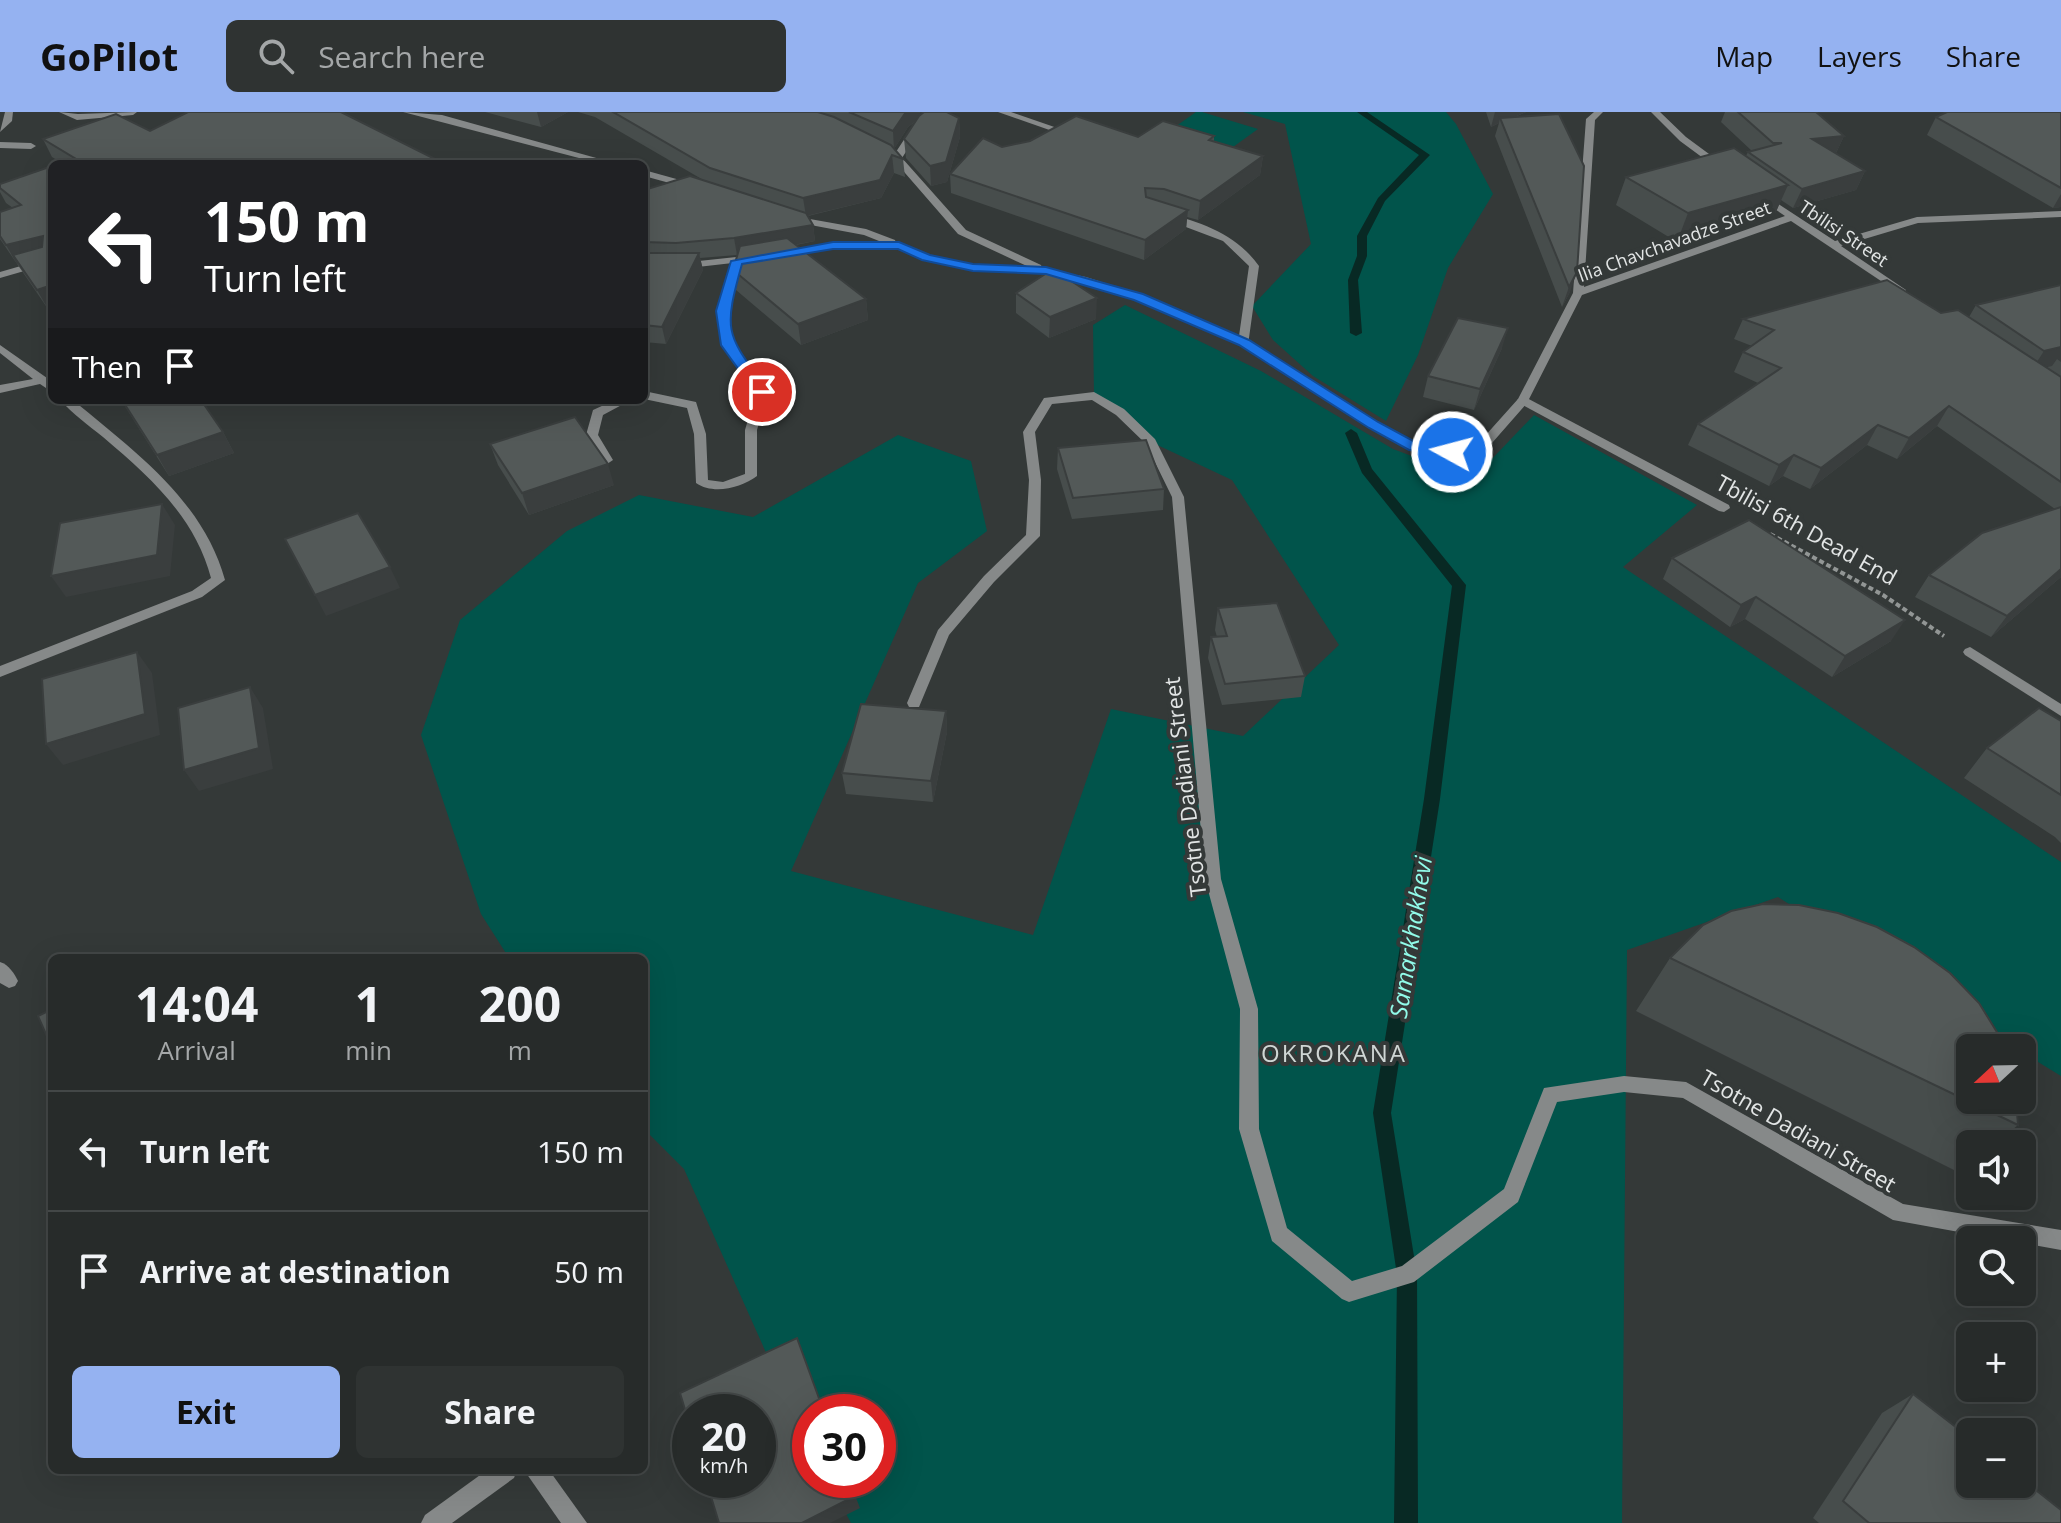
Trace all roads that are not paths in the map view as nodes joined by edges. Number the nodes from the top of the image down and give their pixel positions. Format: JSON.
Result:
{"nodes":[{"id":1,"x":9,"y":112,"type":"edge"},
{"id":2,"x":63,"y":112,"type":"edge"},
{"id":3,"x":133,"y":112,"type":"edge"},
{"id":4,"x":407,"y":112,"type":"edge"},
{"id":5,"x":941,"y":112,"type":"edge"},
{"id":6,"x":1002,"y":112,"type":"edge"},
{"id":7,"x":1599,"y":112,"type":"edge"},
{"id":8,"x":1655,"y":112,"type":"edge"},
{"id":9,"x":928,"y":116,"type":"edge"},
{"id":10,"x":0,"y":129,"type":"edge"},
{"id":11,"x":1061,"y":131,"type":"edge"},
{"id":12,"x":0,"y":145,"type":"edge"},
{"id":13,"x":31,"y":146,"type":"dead end"},
{"id":14,"x":883,"y":151,"type":"edge"},
{"id":15,"x":897,"y":158,"type":"junction"},
{"id":16,"x":598,"y":160,"type":"edge"},
{"id":17,"x":648,"y":174,"type":"edge"},
{"id":18,"x":1732,"y":174,"type":"edge"},
{"id":19,"x":708,"y":190,"type":"edge"},
{"id":20,"x":1756,"y":191,"type":"edge"},
{"id":21,"x":1150,"y":211,"type":"edge"},
{"id":22,"x":777,"y":213,"type":"edge"},
{"id":23,"x":2061,"y":214,"type":"edge"},
{"id":24,"x":1792,"y":217,"type":"junction"},
{"id":25,"x":1833,"y":245,"type":"junction"},
{"id":26,"x":899,"y":246,"type":"junction"},
{"id":27,"x":48,"y":261,"type":"edge"},
{"id":28,"x":737,"y":261,"type":"junction"},
{"id":29,"x":648,"y":264,"type":"edge"},
{"id":30,"x":1046,"y":271,"type":"junction"},
{"id":31,"x":0,"y":275,"type":"edge"},
{"id":32,"x":1578,"y":293,"type":"junction"},
{"id":33,"x":1911,"y":298,"type":"edge"},
{"id":34,"x":1244,"y":343,"type":"junction"},
{"id":35,"x":0,"y":348,"type":"edge"},
{"id":36,"x":48,"y":384,"type":"edge"},
{"id":37,"x":0,"y":389,"type":"edge"},
{"id":38,"x":648,"y":396,"type":"edge"},
{"id":39,"x":1523,"y":400,"type":"junction"},
{"id":40,"x":70,"y":404,"type":"edge"},
{"id":41,"x":616,"y":404,"type":"edge"},
{"id":42,"x":607,"y":460,"type":"edge"},
{"id":43,"x":1724,"y":508,"type":"road end"},
{"id":44,"x":1970,"y":652,"type":"road end"},
{"id":45,"x":0,"y":672,"type":"edge"},
{"id":46,"x":914,"y":703,"type":"dead end"},
{"id":47,"x":2061,"y":711,"type":"edge"},
{"id":48,"x":2061,"y":1240,"type":"edge"},
{"id":49,"x":500,"y":1474,"type":"edge"},
{"id":50,"x":538,"y":1474,"type":"edge"},
{"id":51,"x":433,"y":1523,"type":"edge"},
{"id":52,"x":575,"y":1523,"type":"edge"}],
"edges":[{"from":1,"to":10,"type":"street"},
{"from":2,"to":3,"type":"street"},
{"from":4,"to":16,"type":"street"},
{"from":5,"to":9,"type":"street"},
{"from":6,"to":11,"type":"street"},
{"from":7,"to":32,"type":"street"},
{"from":8,"to":18,"type":"street"},
{"from":9,"to":15,"type":"street"},
{"from":12,"to":13,"type":"street"},
{"from":14,"to":15,"type":"street"},
{"from":15,"to":30,"type":"street"},
{"from":17,"to":19,"type":"street"},
{"from":20,"to":24,"type":"street","name":"Tbilisi Street"},
{"from":21,"to":34,"type":"street"},
{"from":22,"to":26,"type":"street"},
{"from":23,"to":25,"type":"street"},
{"from":24,"to":25,"type":"street","name":"Tbilisi Street"},
{"from":24,"to":32,"type":"street","name":"Ilia Chavchavadze Street"},
{"from":25,"to":33,"type":"street","name":"Tbilisi Street"},
{"from":26,"to":28,"type":"street","name":"Ilia Chavchavadze Street"},
{"from":26,"to":30,"type":"street","name":"Ilia Chavchavadze Street"},
{"from":27,"to":31,"type":"street"},
{"from":28,"to":29,"type":"street","name":"Ilia Chavchavadze Street"},
{"from":28,"to":38,"type":"street"},
{"from":30,"to":34,"type":"street","name":"Ilia Chavchavadze Street"},
{"from":32,"to":39,"type":"street","name":"Ilia Chavchavadze Street"},
{"from":34,"to":39,"type":"street","name":"Ilia Chavchavadze Street"},
{"from":35,"to":36,"type":"street"},
{"from":36,"to":37,"type":"street"},
{"from":39,"to":43,"type":"street","name":"Tbilisi 6th Dead End"},
{"from":40,"to":45,"type":"street"},
{"from":41,"to":42,"type":"street"},
{"from":44,"to":47,"type":"street"},
{"from":46,"to":48,"type":"street","name":"Tsotne Dadiani Street"},
{"from":49,"to":51,"type":"street"},
{"from":50,"to":52,"type":"street"}]}
